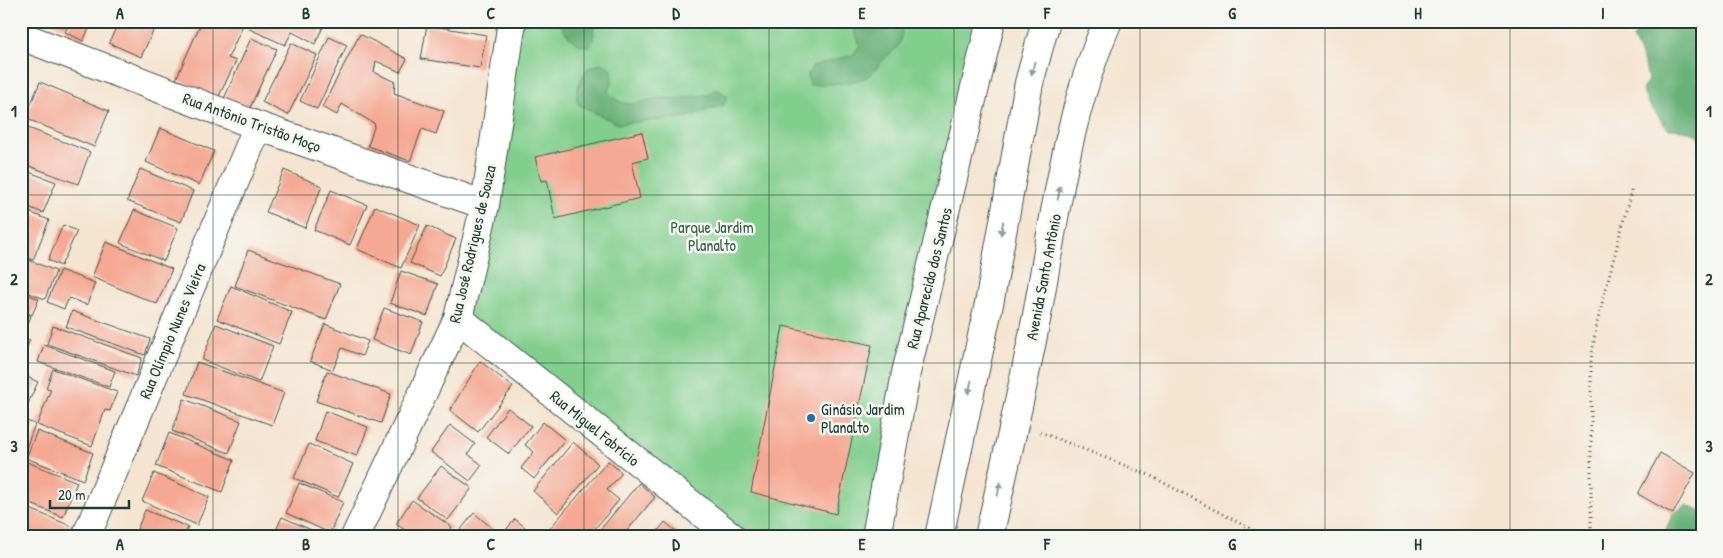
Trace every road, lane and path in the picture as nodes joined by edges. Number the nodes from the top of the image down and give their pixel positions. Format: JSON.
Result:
{"nodes":[{"id":1,"x":512,"y":21,"type":"edge"},
{"id":2,"x":991,"y":21,"type":"edge"},
{"id":3,"x":1046,"y":21,"type":"edge"},
{"id":4,"x":1108,"y":21,"type":"edge"},
{"id":5,"x":21,"y":36,"type":"edge"},
{"id":6,"x":258,"y":126,"type":"junction"},
{"id":7,"x":1632,"y":188,"type":"dead end"},
{"id":8,"x":485,"y":205,"type":"junction"},
{"id":9,"x":458,"y":318,"type":"junction"},
{"id":10,"x":1013,"y":422,"type":"junction"},
{"id":11,"x":357,"y":536,"type":"edge"},
{"id":12,"x":86,"y":537,"type":"edge"},
{"id":13,"x":732,"y":537,"type":"edge"},
{"id":14,"x":876,"y":537,"type":"edge"},
{"id":15,"x":938,"y":537,"type":"edge"},
{"id":16,"x":990,"y":537,"type":"edge"},
{"id":17,"x":1266,"y":537,"type":"edge"},
{"id":18,"x":1591,"y":537,"type":"edge"}],
"edges":[{"from":1,"to":8,"type":"street","name":"Rua José Rodrigues de Souza"},
{"from":2,"to":14,"type":"street","name":"Rua Aparecido dos Santos"},
{"from":3,"to":15,"type":"street","one_way":true},
{"from":10,"to":4,"type":"street","name":"Avenida Santo Antônio","one_way":true},
{"from":5,"to":6,"type":"street","name":"Rua Antônio Tristão Moço"},
{"from":6,"to":8,"type":"street","name":"Rua Antônio Tristão Moço"},
{"from":6,"to":12,"type":"street","name":"Rua Olímpio Nunes Vieira"},
{"from":7,"to":18,"type":"path"},
{"from":8,"to":9,"type":"street","name":"Rua José Rodrigues de Souza"},
{"from":9,"to":11,"type":"street","name":"Rua José Rodrigues de Souza"},
{"from":9,"to":13,"type":"street","name":"Rua Miguel Fabrício"},
{"from":16,"to":10,"type":"street","name":"Avenida Santo Antônio","one_way":true},
{"from":10,"to":17,"type":"path"}]}
